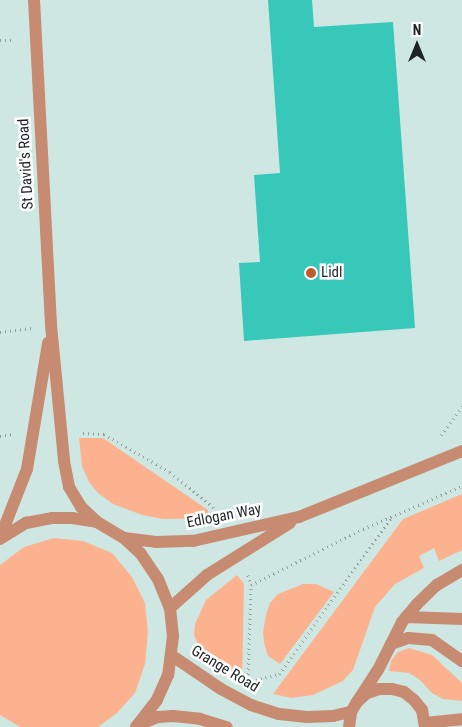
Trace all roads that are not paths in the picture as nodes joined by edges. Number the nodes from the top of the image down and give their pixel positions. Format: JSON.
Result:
{"nodes":[{"id":1,"x":34,"y":0,"type":"edge"},
{"id":2,"x":51,"y":325,"type":"junction"},
{"id":3,"x":462,"y":451,"type":"edge"},
{"id":4,"x":299,"y":517,"type":"junction"},
{"id":5,"x":97,"y":522,"type":"junction"},
{"id":6,"x":0,"y":538,"type":"edge"},
{"id":7,"x":124,"y":538,"type":"junction"},
{"id":8,"x":462,"y":570,"type":"edge"},
{"id":9,"x":170,"y":608,"type":"junction"},
{"id":10,"x":406,"y":617,"type":"junction"},
{"id":11,"x":462,"y":619,"type":"edge"},
{"id":12,"x":391,"y":644,"type":"junction"},
{"id":13,"x":171,"y":655,"type":"junction"},
{"id":14,"x":462,"y":661,"type":"edge"},
{"id":15,"x":354,"y":707,"type":"junction"},
{"id":16,"x":462,"y":719,"type":"edge"},
{"id":17,"x":425,"y":725,"type":"edge"},
{"id":18,"x":137,"y":726,"type":"edge"},
{"id":19,"x":226,"y":727,"type":"edge"},
{"id":20,"x":349,"y":727,"type":"edge"}],
"edges":[{"from":1,"to":2,"type":"street","name":"St David's Road"},
{"from":2,"to":5,"type":"street","name":"St David's Road"},
{"from":2,"to":6,"type":"street","name":"St David's Road"},
{"from":3,"to":4,"type":"street","name":"Edlogan Way"},
{"from":4,"to":7,"type":"street","name":"Edlogan Way"},
{"from":4,"to":9,"type":"street","name":"Edlogan Way"},
{"from":5,"to":6,"type":"street","name":"St David's Road"},
{"from":5,"to":7,"type":"street","name":"St David's Road"},
{"from":7,"to":9,"type":"street","name":"St David's Road"},
{"from":8,"to":10,"type":"street"},
{"from":9,"to":13,"type":"street","name":"St David's Road"},
{"from":10,"to":11,"type":"street"},
{"from":10,"to":12,"type":"street"},
{"from":12,"to":14,"type":"street"},
{"from":12,"to":15,"type":"street"},
{"from":13,"to":15,"type":"street","name":"Grange Road"},
{"from":13,"to":18,"type":"street","name":"St David's Road"},
{"from":15,"to":17,"type":"street","name":"Grange Road"},
{"from":15,"to":20,"type":"street"},
{"from":16,"to":17,"type":"street","name":"Grange Road"},
{"from":18,"to":19,"type":"street"}]}
